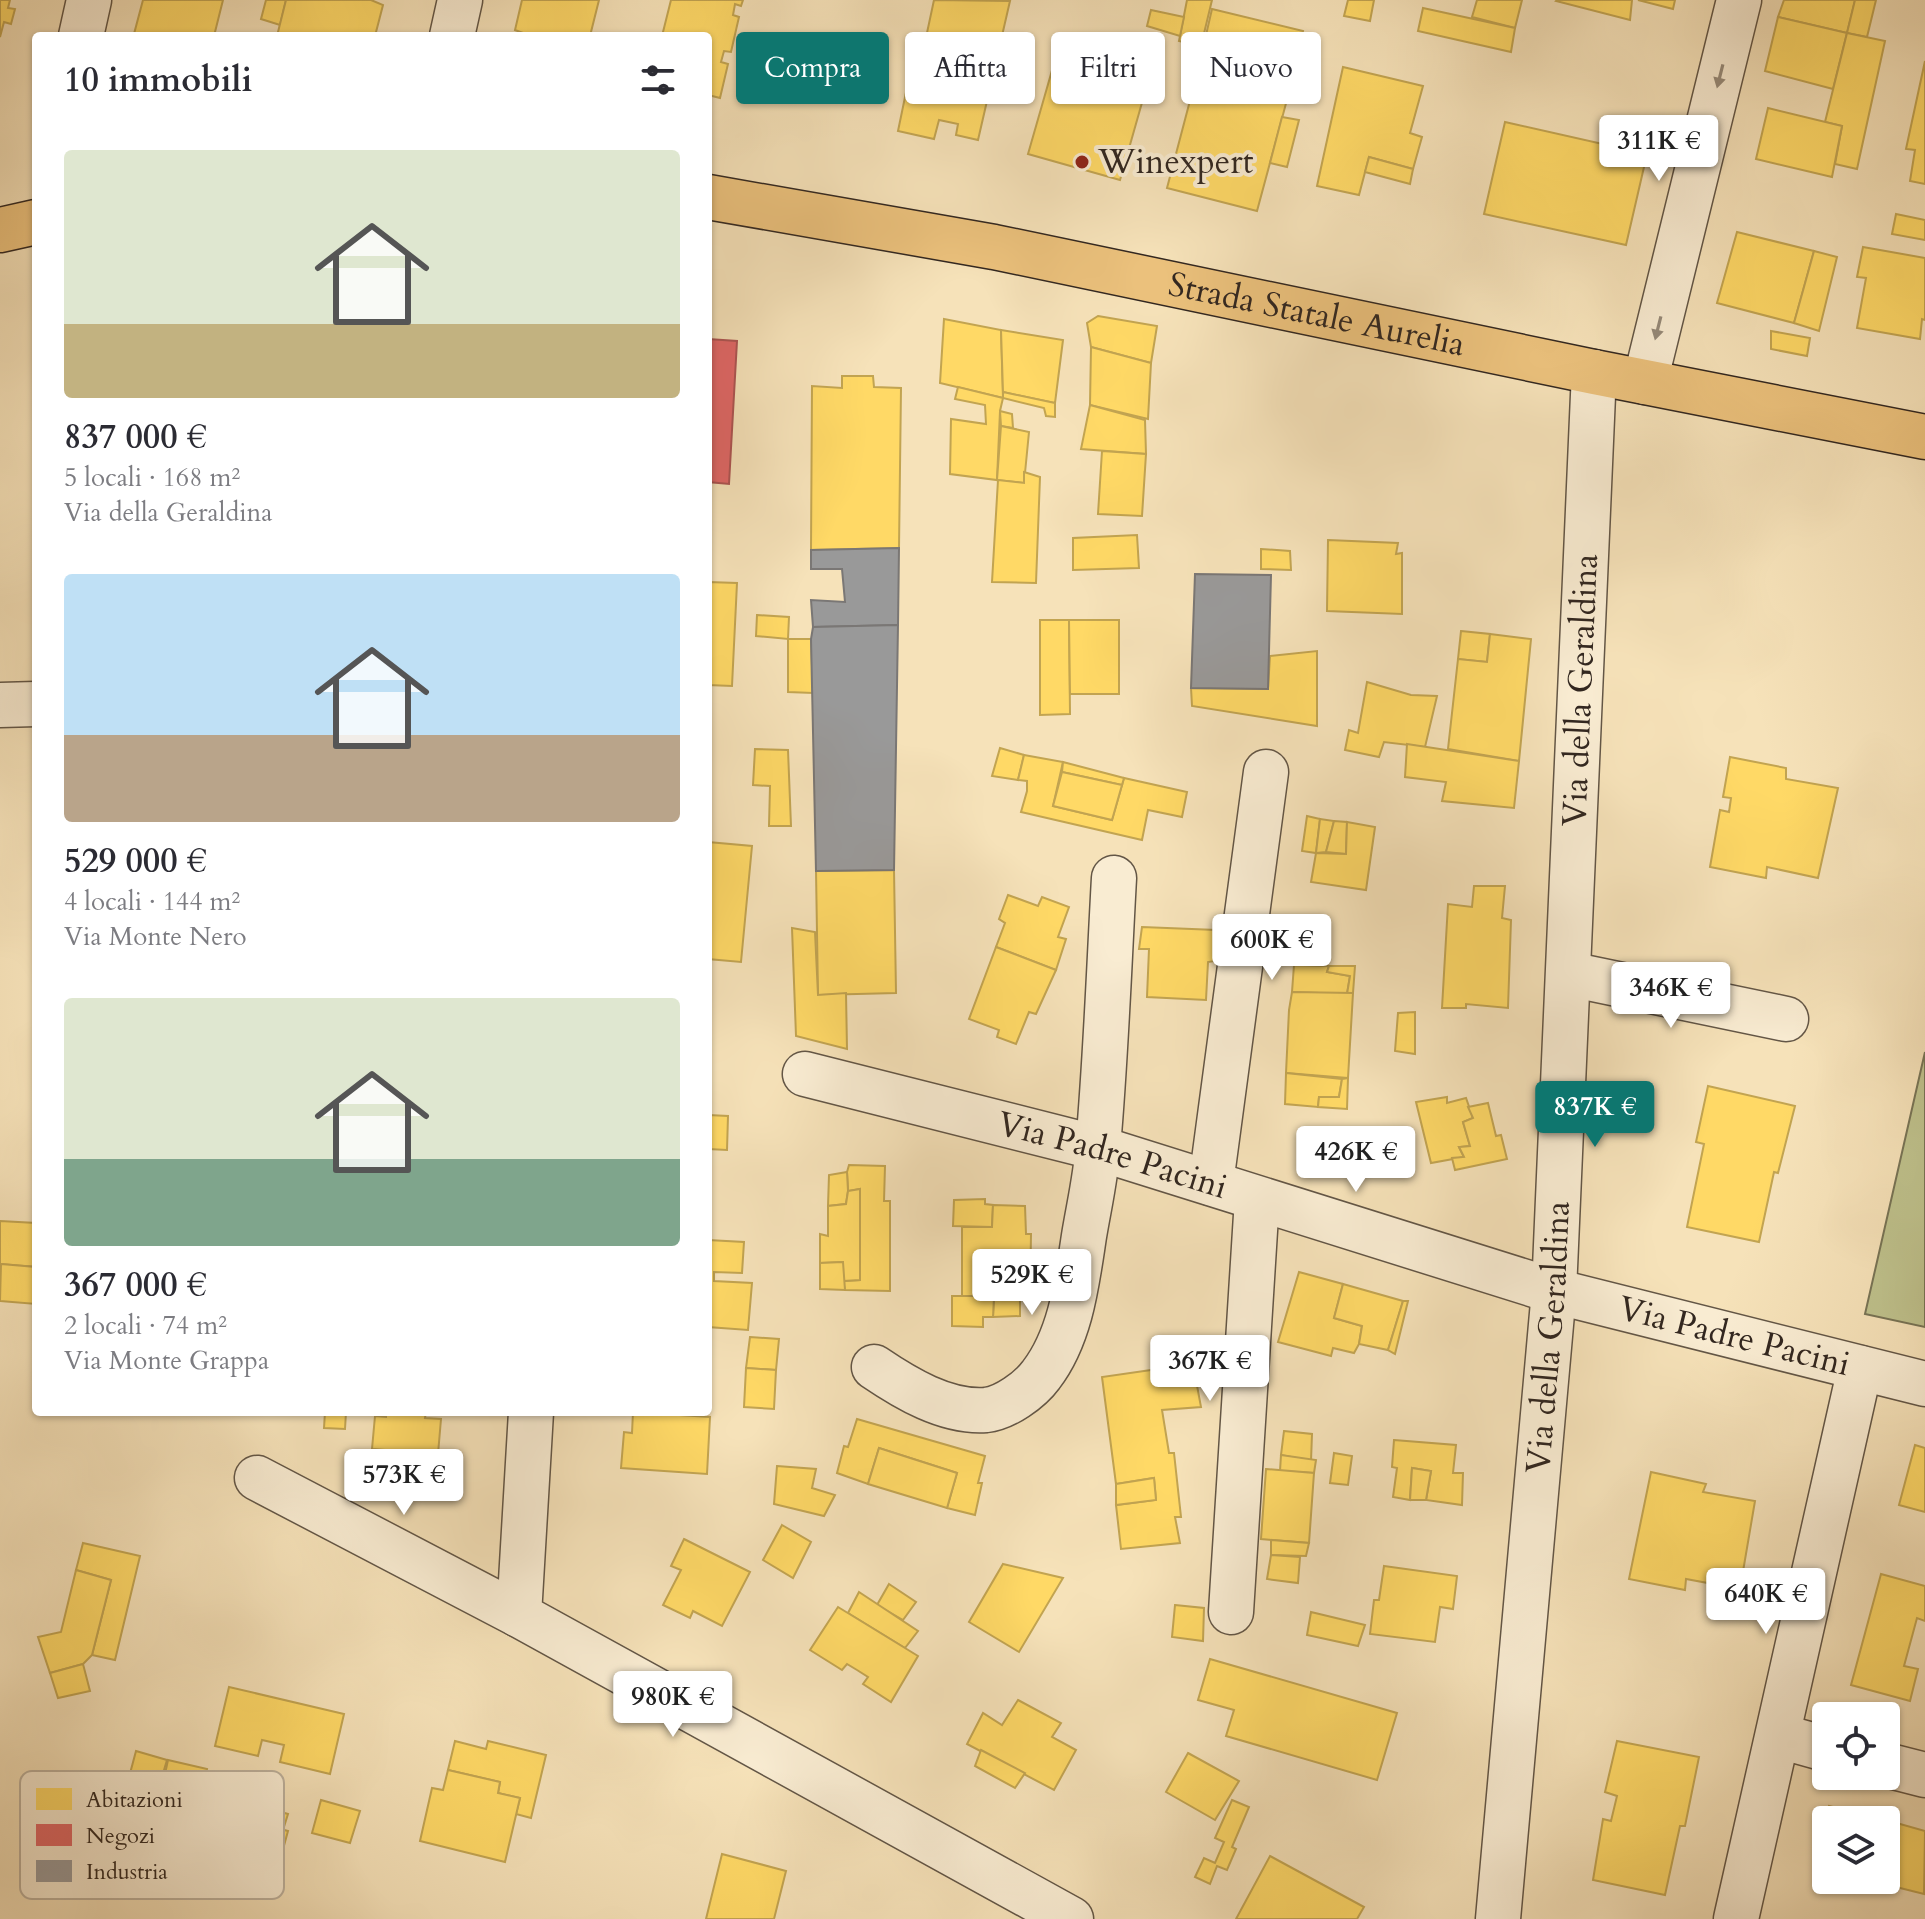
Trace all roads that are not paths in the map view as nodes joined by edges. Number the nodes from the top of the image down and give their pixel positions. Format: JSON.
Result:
{"nodes":[{"id":1,"x":89,"y":0,"type":"edge"},
{"id":2,"x":460,"y":0,"type":"edge"},
{"id":3,"x":1739,"y":0,"type":"edge"},
{"id":4,"x":82,"y":32,"type":"edge"},
{"id":5,"x":453,"y":32,"type":"edge"},
{"id":6,"x":712,"y":198,"type":"edge"},
{"id":7,"x":32,"y":223,"type":"edge"},
{"id":8,"x":0,"y":230,"type":"edge"},
{"id":9,"x":1594,"y":372,"type":"junction"},
{"id":10,"x":1645,"y":382,"type":"junction"},
{"id":11,"x":1925,"y":437,"type":"edge"},
{"id":12,"x":32,"y":704,"type":"edge"},
{"id":13,"x":0,"y":705,"type":"edge"},
{"id":14,"x":1266,"y":772,"type":"dead end"},
{"id":15,"x":1114,"y":878,"type":"dead end"},
{"id":16,"x":1569,"y":974,"type":"junction"},
{"id":17,"x":1786,"y":1019,"type":"dead end"},
{"id":18,"x":805,"y":1074,"type":"dead end"},
{"id":19,"x":1098,"y":1148,"type":"junction"},
{"id":20,"x":1211,"y":1183,"type":"junction"},
{"id":21,"x":1257,"y":1199,"type":"junction"},
{"id":22,"x":1554,"y":1291,"type":"junction"},
{"id":23,"x":874,"y":1367,"type":"dead end"},
{"id":24,"x":1860,"y":1368,"type":"junction"},
{"id":25,"x":1925,"y":1384,"type":"edge"},
{"id":26,"x":531,"y":1416,"type":"edge"},
{"id":27,"x":257,"y":1478,"type":"dead end"},
{"id":28,"x":1231,"y":1612,"type":"dead end"},
{"id":29,"x":519,"y":1615,"type":"junction"},
{"id":30,"x":1779,"y":1736,"type":"junction"},
{"id":31,"x":1812,"y":1745,"type":"edge"},
{"id":32,"x":1900,"y":1769,"type":"edge"},
{"id":33,"x":1925,"y":1775,"type":"edge"},
{"id":34,"x":1071,"y":1919,"type":"edge"},
{"id":35,"x":1498,"y":1919,"type":"edge"},
{"id":36,"x":1736,"y":1919,"type":"edge"}],
"edges":[{"from":1,"to":4,"type":"street"},
{"from":2,"to":5,"type":"street"},
{"from":3,"to":10,"type":"street","one_way":true},
{"from":6,"to":9,"type":"main road","name":"Strada Statale Aurelia"},
{"from":7,"to":8,"type":"main road"},
{"from":9,"to":10,"type":"main road","name":"Strada Statale Aurelia"},
{"from":9,"to":16,"type":"street","name":"Via della Geraldina"},
{"from":10,"to":11,"type":"main road","name":"Strada Statale Aurelia"},
{"from":12,"to":13,"type":"street"},
{"from":14,"to":20,"type":"street"},
{"from":15,"to":19,"type":"street"},
{"from":16,"to":17,"type":"street"},
{"from":16,"to":22,"type":"street","name":"Via della Geraldina"},
{"from":18,"to":19,"type":"street","name":"Via Padre Pacini"},
{"from":19,"to":20,"type":"street","name":"Via Padre Pacini"},
{"from":19,"to":23,"type":"street"},
{"from":20,"to":21,"type":"street","name":"Via Padre Pacini"},
{"from":21,"to":22,"type":"street","name":"Via Padre Pacini"},
{"from":21,"to":28,"type":"street"},
{"from":22,"to":24,"type":"street","name":"Via Padre Pacini"},
{"from":22,"to":35,"type":"street","name":"Via della Geraldina"},
{"from":24,"to":25,"type":"street","name":"Via Padre Pacini"},
{"from":24,"to":30,"type":"street"},
{"from":26,"to":29,"type":"street"},
{"from":27,"to":29,"type":"street"},
{"from":29,"to":34,"type":"street"},
{"from":30,"to":31,"type":"street"},
{"from":30,"to":36,"type":"street"},
{"from":32,"to":33,"type":"street"}]}
